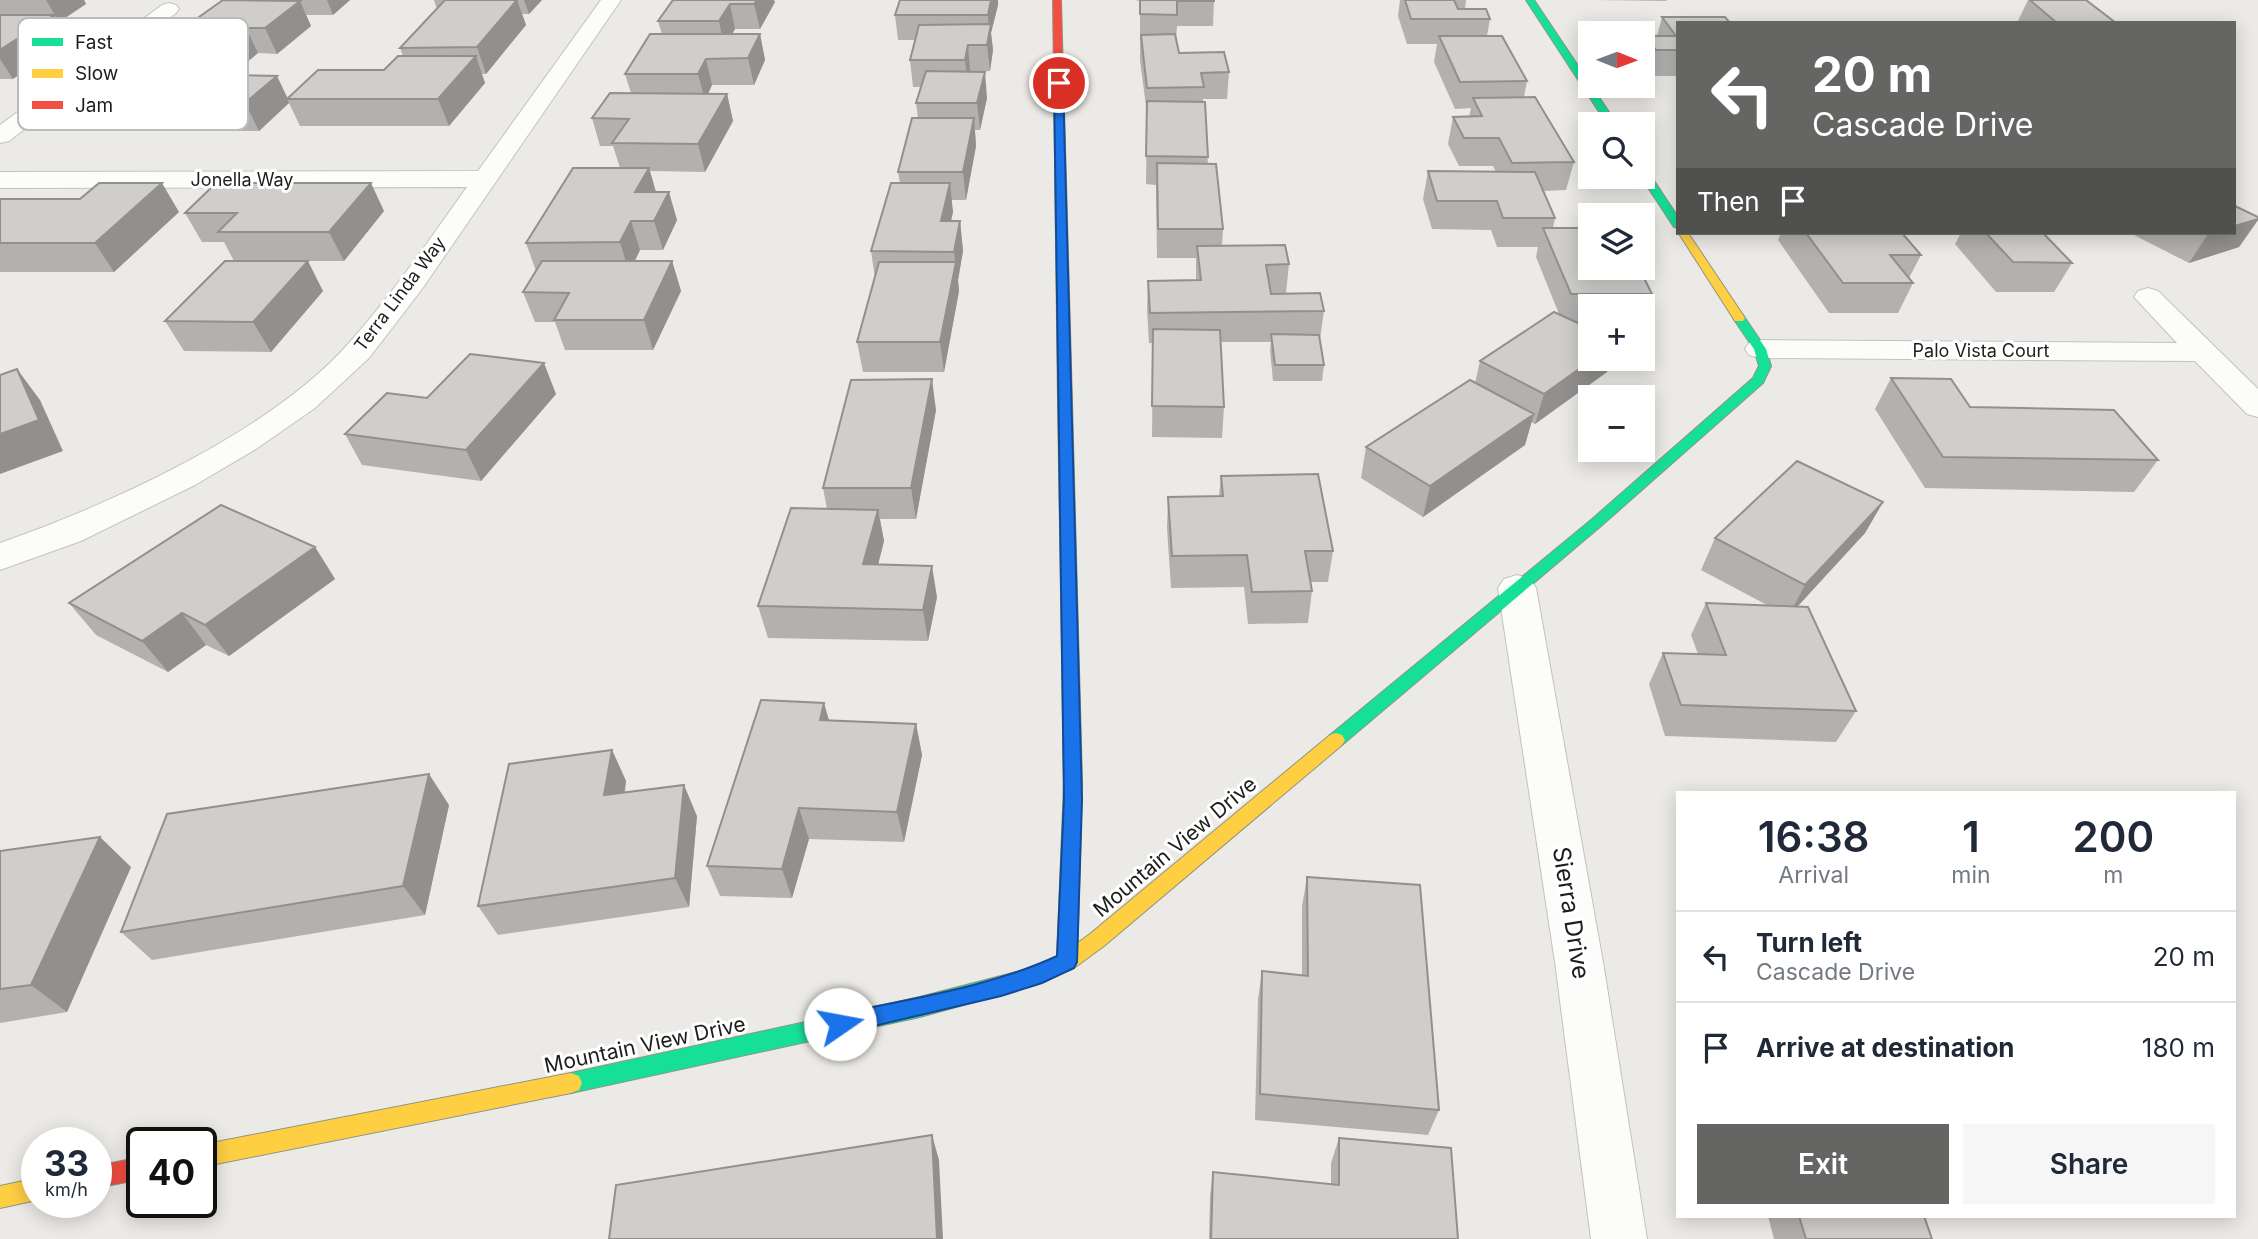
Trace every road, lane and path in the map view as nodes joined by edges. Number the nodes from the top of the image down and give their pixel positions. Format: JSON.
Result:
{"nodes":[{"id":1,"x":611,"y":0,"type":"edge"},
{"id":2,"x":1057,"y":0,"type":"edge"},
{"id":3,"x":1530,"y":0,"type":"edge"},
{"id":4,"x":169,"y":9,"type":"dead end"},
{"id":5,"x":157,"y":18,"type":"edge"},
{"id":6,"x":1604,"y":112,"type":"edge"},
{"id":7,"x":18,"y":122,"type":"edge"},
{"id":8,"x":0,"y":136,"type":"edge"},
{"id":9,"x":483,"y":179,"type":"junction"},
{"id":10,"x":0,"y":180,"type":"edge"},
{"id":11,"x":1654,"y":189,"type":"edge"},
{"id":12,"x":1676,"y":222,"type":"edge"},
{"id":13,"x":1684,"y":235,"type":"edge"},
{"id":14,"x":2148,"y":297,"type":"dead end"},
{"id":15,"x":1760,"y":349,"type":"junction"},
{"id":16,"x":2203,"y":352,"type":"junction"},
{"id":17,"x":2258,"y":407,"type":"edge"},
{"id":18,"x":0,"y":557,"type":"edge"},
{"id":19,"x":1517,"y":588,"type":"junction"},
{"id":20,"x":1067,"y":962,"type":"junction"},
{"id":21,"x":217,"y":1153,"type":"edge"},
{"id":22,"x":21,"y":1192,"type":"edge"},
{"id":23,"x":0,"y":1197,"type":"edge"},
{"id":24,"x":1619,"y":1239,"type":"edge"}],
"edges":[{"from":1,"to":9,"type":"street","name":"Terra Linda Way"},
{"from":2,"to":20,"type":"street"},
{"from":3,"to":6,"type":"street"},
{"from":4,"to":5,"type":"street"},
{"from":7,"to":8,"type":"street"},
{"from":9,"to":10,"type":"street","name":"Jonella Way"},
{"from":9,"to":18,"type":"street","name":"Terra Linda Way"},
{"from":11,"to":12,"type":"street"},
{"from":13,"to":15,"type":"street"},
{"from":14,"to":16,"type":"street"},
{"from":15,"to":16,"type":"street","name":"Palo Vista Court"},
{"from":15,"to":19,"type":"street","name":"Mountain View Drive"},
{"from":16,"to":17,"type":"street"},
{"from":19,"to":20,"type":"street","name":"Mountain View Drive"},
{"from":19,"to":24,"type":"street","name":"Sierra Drive"},
{"from":20,"to":21,"type":"street","name":"Mountain View Drive"},
{"from":22,"to":23,"type":"street"}]}
